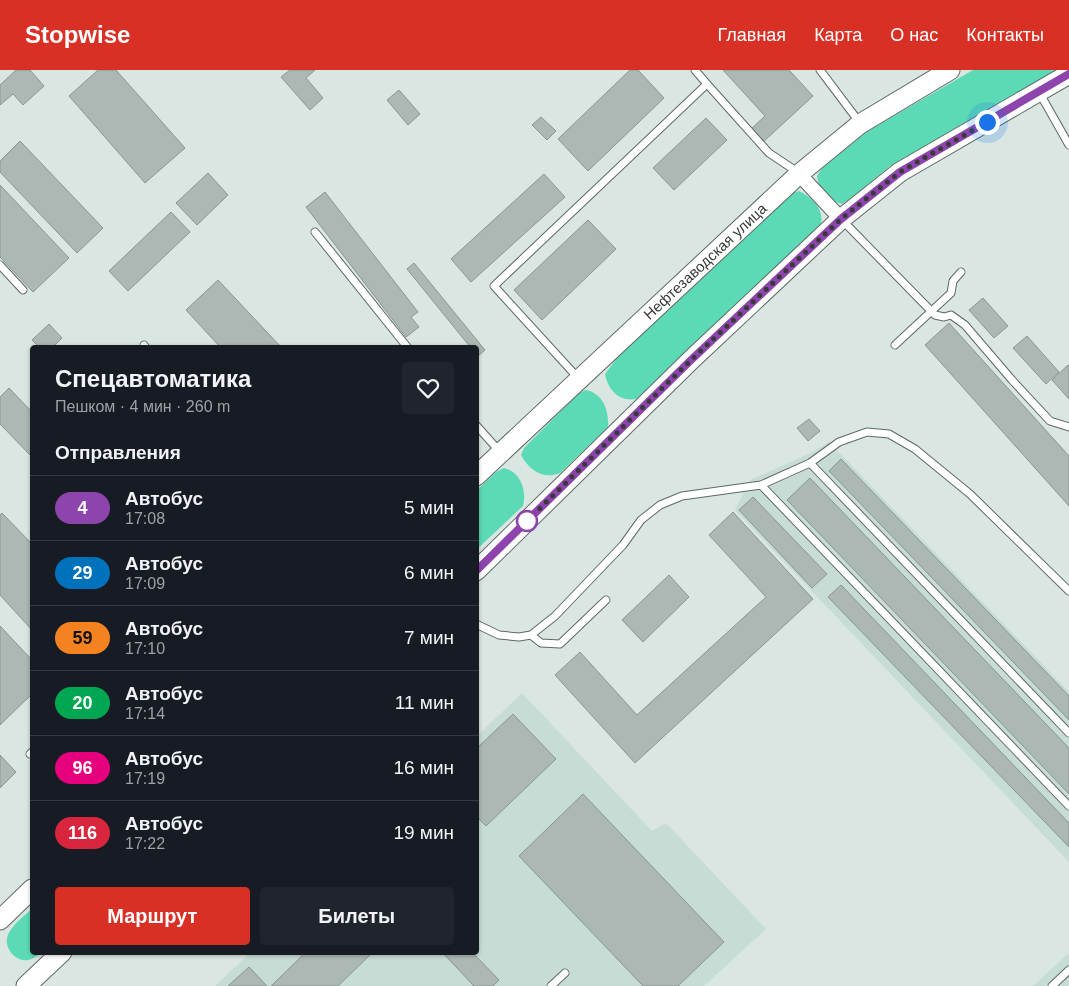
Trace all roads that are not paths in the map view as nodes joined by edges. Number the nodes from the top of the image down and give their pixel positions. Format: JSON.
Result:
{"nodes":[{"id":1,"x":695,"y":70,"type":"edge"},
{"id":2,"x":820,"y":70,"type":"edge"},
{"id":3,"x":950,"y":70,"type":"edge"},
{"id":4,"x":1069,"y":74,"type":"edge"},
{"id":5,"x":707,"y":84,"type":"junction"},
{"id":6,"x":1039,"y":92,"type":"junction"},
{"id":7,"x":860,"y":124,"type":"junction"},
{"id":8,"x":1069,"y":145,"type":"edge"},
{"id":9,"x":799,"y":174,"type":"junction"},
{"id":10,"x":841,"y":219,"type":"junction"},
{"id":11,"x":315,"y":232,"type":"dead end"},
{"id":12,"x":0,"y":265,"type":"edge"},
{"id":13,"x":962,"y":272,"type":"dead end"},
{"id":14,"x":23,"y":290,"type":"dead end"},
{"id":15,"x":931,"y":310,"type":"junction"},
{"id":16,"x":406,"y":345,"type":"edge"},
{"id":17,"x":895,"y":345,"type":"dead end"},
{"id":18,"x":579,"y":380,"type":"junction"},
{"id":19,"x":1069,"y":427,"type":"edge"},
{"id":20,"x":479,"y":428,"type":"edge"},
{"id":21,"x":501,"y":453,"type":"junction"},
{"id":22,"x":810,"y":463,"type":"junction"},
{"id":23,"x":479,"y":473,"type":"edge"},
{"id":24,"x":761,"y":485,"type":"junction"},
{"id":25,"x":479,"y":568,"type":"edge"},
{"id":26,"x":1069,"y":591,"type":"edge"},
{"id":27,"x":606,"y":600,"type":"dead end"},
{"id":28,"x":479,"y":625,"type":"edge"},
{"id":29,"x":531,"y":635,"type":"junction"},
{"id":30,"x":1069,"y":733,"type":"edge"},
{"id":31,"x":1069,"y":806,"type":"edge"},
{"id":32,"x":30,"y":891,"type":"edge"},
{"id":33,"x":0,"y":920,"type":"edge"},
{"id":34,"x":59,"y":955,"type":"edge"},
{"id":35,"x":1069,"y":970,"type":"edge"},
{"id":36,"x":565,"y":973,"type":"dead end"},
{"id":37,"x":26,"y":986,"type":"edge"},
{"id":38,"x":551,"y":986,"type":"edge"},
{"id":39,"x":1052,"y":986,"type":"edge"}],
"edges":[{"from":1,"to":5,"type":"lane"},
{"from":2,"to":7,"type":"lane"},
{"from":3,"to":7,"type":"main road","name":"Нефтезаводская улица"},
{"from":4,"to":6,"type":"main road"},
{"from":5,"to":9,"type":"lane"},
{"from":5,"to":18,"type":"lane"},
{"from":6,"to":8,"type":"lane"},
{"from":6,"to":10,"type":"main road"},
{"from":7,"to":9,"type":"main road","name":"Нефтезаводская улица"},
{"from":9,"to":10,"type":"street"},
{"from":9,"to":18,"type":"main road","name":"Нефтезаводская улица"},
{"from":10,"to":15,"type":"lane"},
{"from":10,"to":25,"type":"main road"},
{"from":11,"to":16,"type":"lane"},
{"from":12,"to":14,"type":"lane"},
{"from":13,"to":15,"type":"lane"},
{"from":15,"to":17,"type":"lane"},
{"from":15,"to":19,"type":"lane"},
{"from":18,"to":21,"type":"main road","name":"Нефтезаводская улица"},
{"from":20,"to":21,"type":"lane"},
{"from":21,"to":23,"type":"main road","name":"Нефтезаводская улица"},
{"from":22,"to":24,"type":"lane"},
{"from":22,"to":26,"type":"lane"},
{"from":22,"to":30,"type":"lane"},
{"from":24,"to":29,"type":"lane"},
{"from":24,"to":31,"type":"lane"},
{"from":27,"to":29,"type":"lane"},
{"from":28,"to":29,"type":"lane"},
{"from":32,"to":33,"type":"main road"},
{"from":34,"to":37,"type":"main road"},
{"from":35,"to":39,"type":"lane"},
{"from":36,"to":38,"type":"lane"}]}
